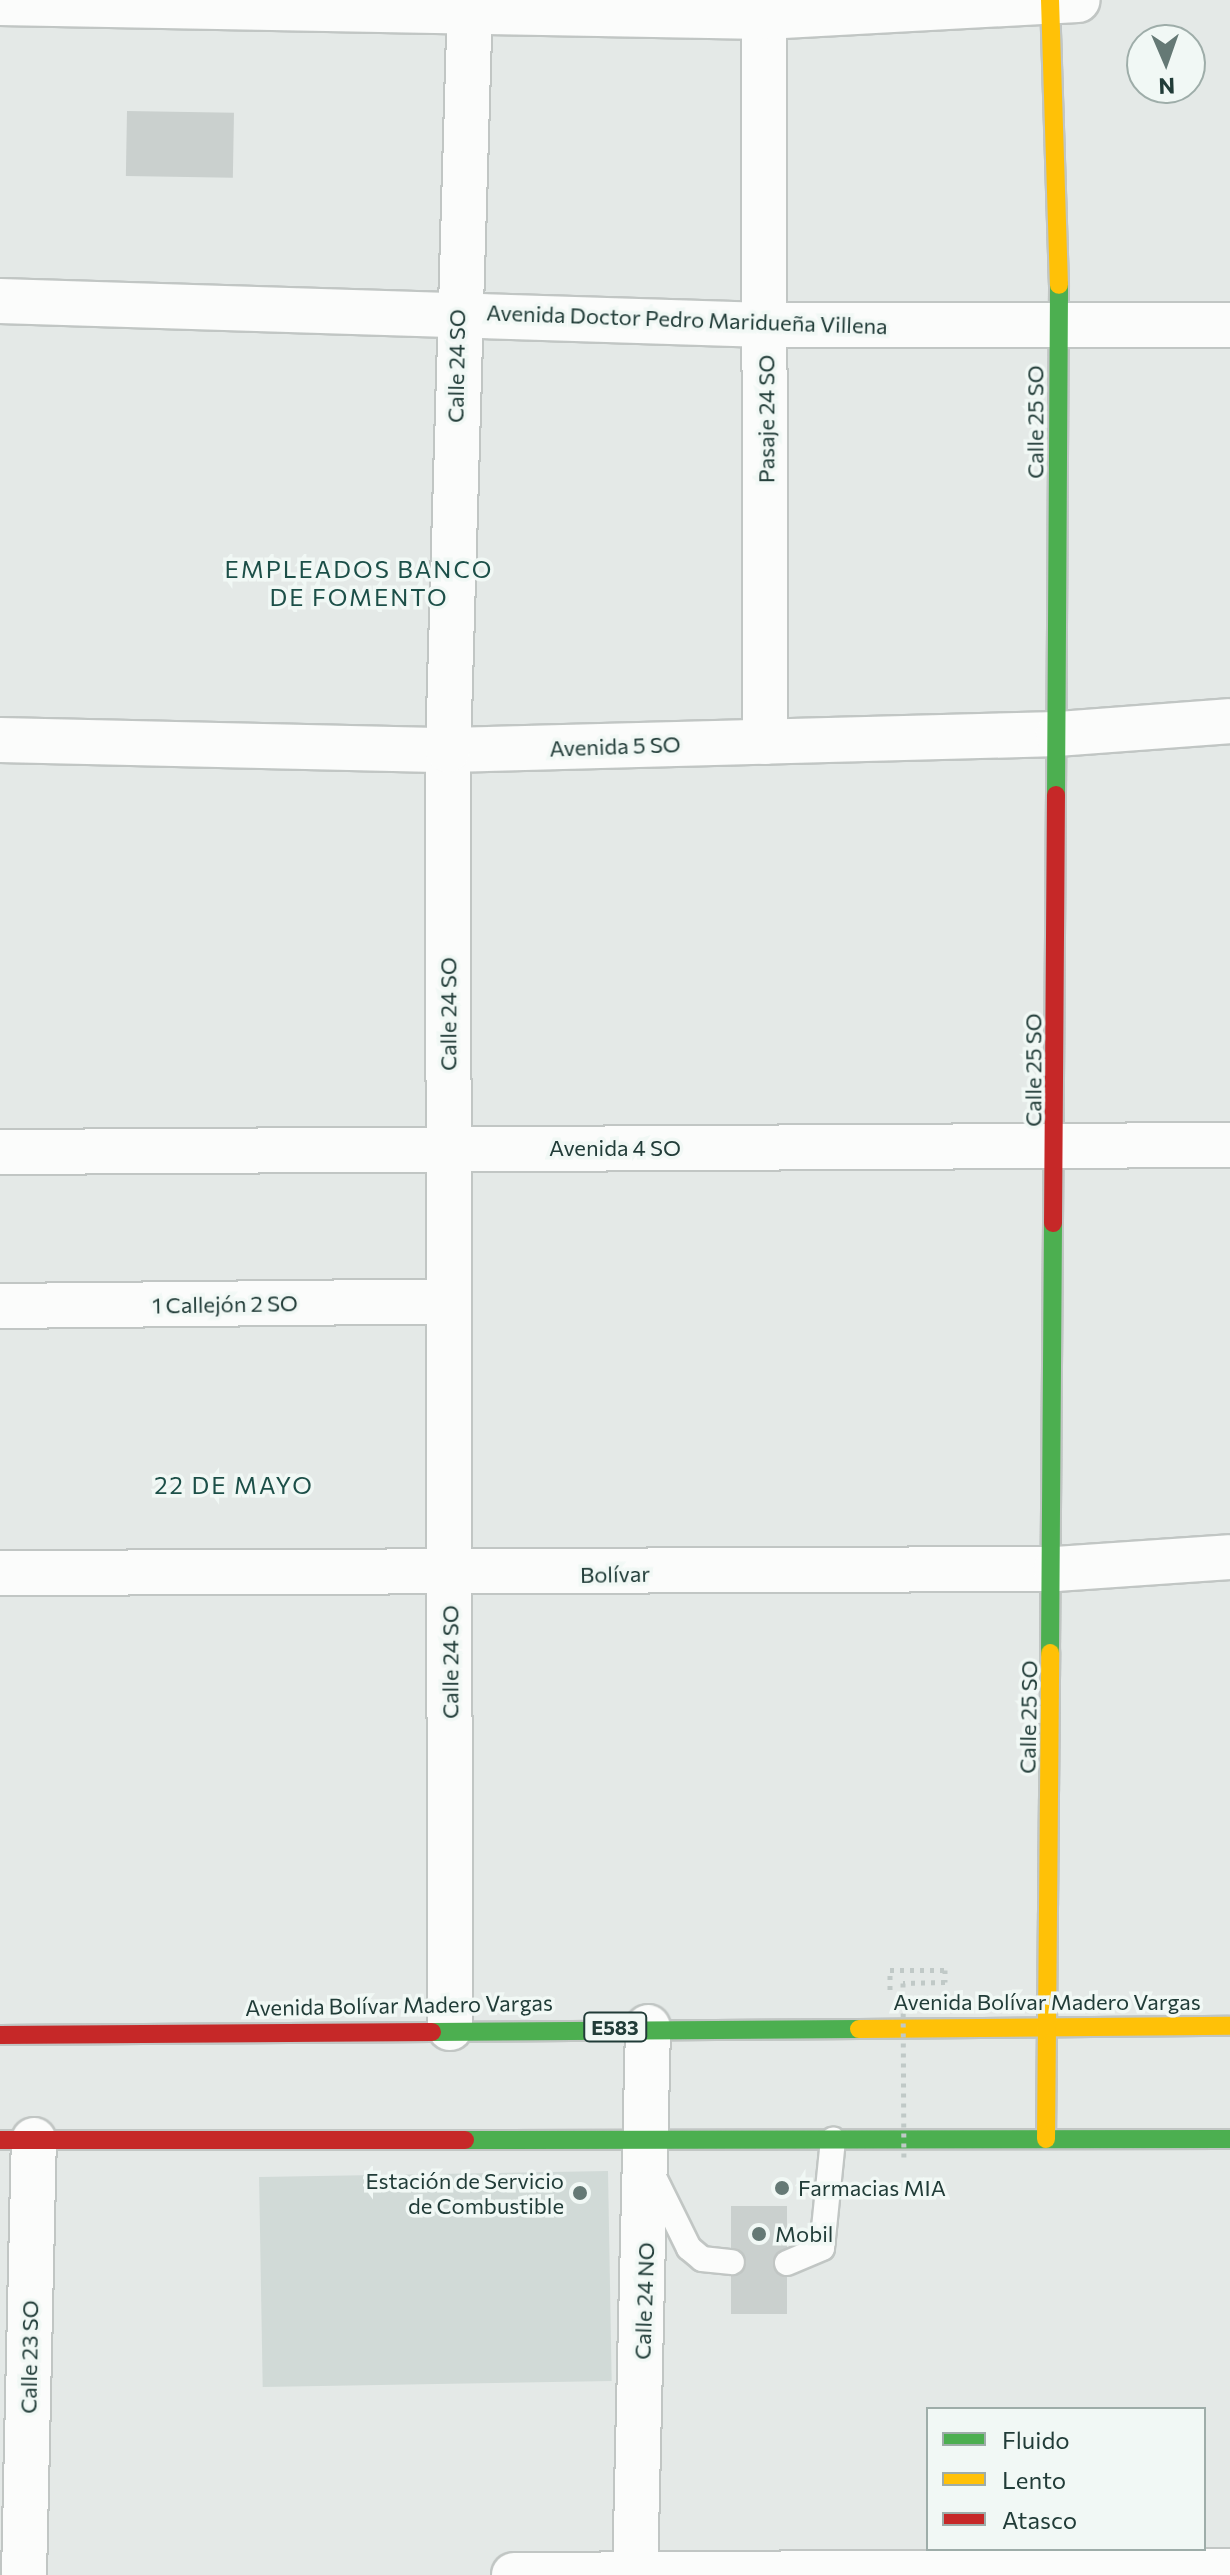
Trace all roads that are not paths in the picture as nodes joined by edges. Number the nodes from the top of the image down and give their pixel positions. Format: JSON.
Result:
{"nodes":[{"id":1,"x":1059,"y":2,"type":"edge"},
{"id":2,"x":0,"y":3,"type":"edge"},
{"id":3,"x":470,"y":3,"type":"edge"},
{"id":4,"x":764,"y":8,"type":"edge"},
{"id":5,"x":0,"y":301,"type":"edge"},
{"id":6,"x":457,"y":312,"type":"junction"},
{"id":7,"x":766,"y":325,"type":"junction"},
{"id":8,"x":1230,"y":325,"type":"edge"},
{"id":9,"x":1060,"y":326,"type":"junction"},
{"id":10,"x":1230,"y":721,"type":"edge"},
{"id":11,"x":1058,"y":734,"type":"junction"},
{"id":12,"x":0,"y":740,"type":"edge"},
{"id":13,"x":765,"y":742,"type":"junction"},
{"id":14,"x":448,"y":750,"type":"junction"},
{"id":15,"x":1230,"y":1145,"type":"edge"},
{"id":16,"x":1057,"y":1146,"type":"junction"},
{"id":17,"x":448,"y":1149,"type":"junction"},
{"id":18,"x":0,"y":1152,"type":"edge"},
{"id":19,"x":449,"y":1301,"type":"junction"},
{"id":20,"x":0,"y":1306,"type":"edge"},
{"id":21,"x":1230,"y":1557,"type":"edge"},
{"id":22,"x":1056,"y":1569,"type":"junction"},
{"id":23,"x":0,"y":1573,"type":"edge"},
{"id":24,"x":450,"y":1576,"type":"junction"},
{"id":25,"x":1230,"y":2026,"type":"edge"},
{"id":26,"x":648,"y":2027,"type":"junction"},
{"id":27,"x":1045,"y":2027,"type":"junction"},
{"id":28,"x":450,"y":2028,"type":"junction"},
{"id":29,"x":0,"y":2035,"type":"edge"},
{"id":30,"x":1046,"y":2139,"type":"junction"},
{"id":31,"x":1230,"y":2139,"type":"edge"},
{"id":32,"x":17,"y":2140,"type":"edge"},
{"id":33,"x":833,"y":2140,"type":"junction"},
{"id":34,"x":649,"y":2152,"type":"junction"},
{"id":35,"x":732,"y":2262,"type":"dead end"},
{"id":36,"x":787,"y":2263,"type":"dead end"},
{"id":37,"x":1230,"y":2571,"type":"edge"},
{"id":38,"x":635,"y":2574,"type":"edge"},
{"id":39,"x":0,"y":2575,"type":"edge"},
{"id":40,"x":16,"y":2575,"type":"edge"},
{"id":41,"x":24,"y":2575,"type":"edge"},
{"id":42,"x":514,"y":2575,"type":"edge"}],
"edges":[{"from":1,"to":4,"type":"street"},
{"from":1,"to":9,"type":"main road","name":"Calle 25 SO"},
{"from":2,"to":3,"type":"street"},
{"from":3,"to":4,"type":"street"},
{"from":3,"to":6,"type":"street","name":"Calle 24 SO"},
{"from":4,"to":7,"type":"street","name":"Pasaje 24 SO"},
{"from":5,"to":6,"type":"street","name":"Avenida Doctor Pedro Maridueña Villena"},
{"from":6,"to":7,"type":"street","name":"Avenida Doctor Pedro Maridueña Villena"},
{"from":6,"to":14,"type":"street","name":"Calle 24 SO"},
{"from":7,"to":9,"type":"street","name":"Avenida Doctor Pedro Maridueña Villena"},
{"from":7,"to":13,"type":"street","name":"Pasaje 24 SO"},
{"from":8,"to":9,"type":"street","name":"Avenida Doctor Pedro Maridueña Villena"},
{"from":9,"to":11,"type":"main road","name":"Calle 25 SO"},
{"from":10,"to":11,"type":"street","name":"Avenida 5 SO"},
{"from":11,"to":13,"type":"street","name":"Avenida 5 SO"},
{"from":11,"to":16,"type":"main road","name":"Calle 25 SO"},
{"from":12,"to":14,"type":"street","name":"Avenida 5 SO"},
{"from":13,"to":14,"type":"street","name":"Avenida 5 SO"},
{"from":14,"to":17,"type":"street","name":"Calle 24 SO"},
{"from":15,"to":16,"type":"street","name":"Avenida 4 SO"},
{"from":16,"to":17,"type":"street","name":"Avenida 4 SO"},
{"from":16,"to":22,"type":"main road","name":"Calle 25 SO"},
{"from":17,"to":18,"type":"street","name":"Avenida 4 SO"},
{"from":17,"to":19,"type":"street","name":"Calle 24 SO"},
{"from":19,"to":20,"type":"street","name":"1 Callejón 2 SO"},
{"from":19,"to":24,"type":"street","name":"Calle 24 SO"},
{"from":21,"to":22,"type":"street","name":"Bolívar"},
{"from":22,"to":24,"type":"street","name":"Bolívar"},
{"from":22,"to":27,"type":"main road","name":"Calle 25 SO"},
{"from":23,"to":24,"type":"street","name":"Bolívar"},
{"from":24,"to":28,"type":"street","name":"Calle 24 SO"},
{"from":25,"to":27,"type":"main road","name":"Avenida Bolívar Madero Vargas","number":"E583"},
{"from":26,"to":27,"type":"main road","name":"Avenida Bolívar Madero Vargas","number":"E583"},
{"from":26,"to":28,"type":"main road","name":"Avenida Bolívar Madero Vargas","number":"E583"},
{"from":26,"to":34,"type":"street","name":"Calle 24 NO"},
{"from":27,"to":30,"type":"main road","name":"Calle 25 SO"},
{"from":28,"to":29,"type":"main road","name":"Avenida Bolívar Madero Vargas","number":"E583"},
{"from":30,"to":31,"type":"main road"},
{"from":30,"to":33,"type":"main road"},
{"from":32,"to":34,"type":"main road"},
{"from":32,"to":41,"type":"street","name":"Calle 23 SO"},
{"from":33,"to":34,"type":"main road"},
{"from":33,"to":36,"type":"lane"},
{"from":34,"to":35,"type":"lane"},
{"from":34,"to":38,"type":"street","name":"Calle 24 NO"},
{"from":37,"to":38,"type":"street"},
{"from":38,"to":42,"type":"street"},
{"from":39,"to":40,"type":"street"}]}
